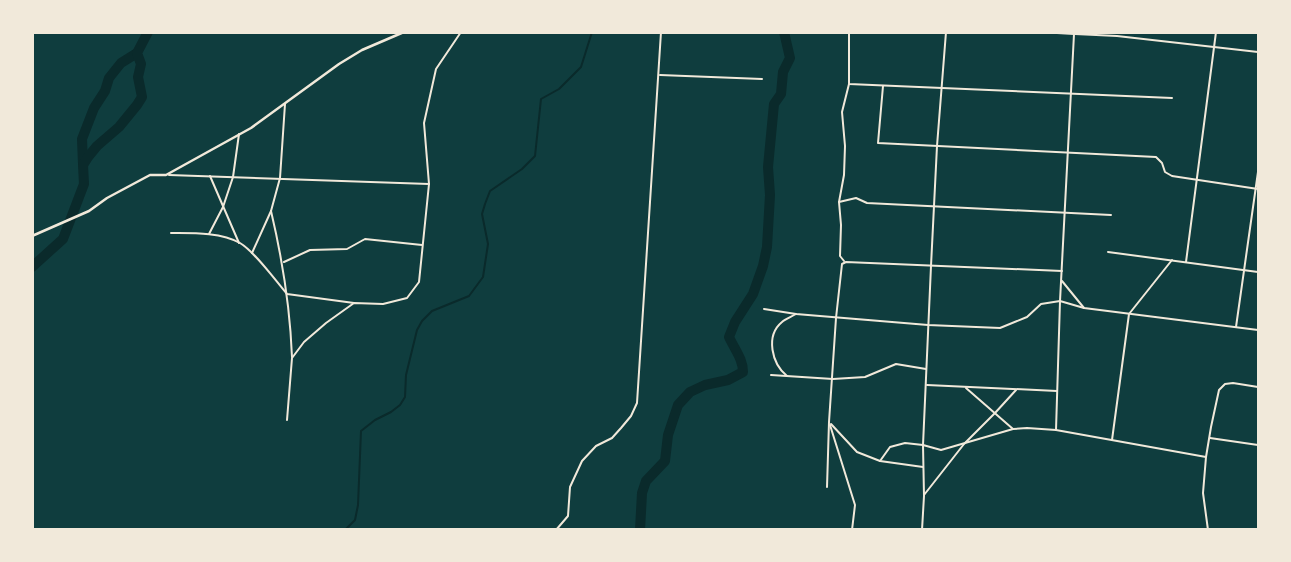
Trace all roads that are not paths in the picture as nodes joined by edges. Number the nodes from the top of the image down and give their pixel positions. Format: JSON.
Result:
{"nodes":[{"id":1,"x":404,"y":32,"type":"edge"},
{"id":2,"x":461,"y":32,"type":"edge"},
{"id":3,"x":661,"y":32,"type":"edge"},
{"id":4,"x":849,"y":32,"type":"edge"},
{"id":5,"x":946,"y":32,"type":"edge"},
{"id":6,"x":1040,"y":32,"type":"edge"},
{"id":7,"x":1216,"y":32,"type":"edge"},
{"id":8,"x":1074,"y":33,"type":"edge"},
{"id":9,"x":1215,"y":46,"type":"junction"},
{"id":10,"x":1258,"y":52,"type":"edge"},
{"id":11,"x":660,"y":75,"type":"junction"},
{"id":12,"x":762,"y":79,"type":"dead end"},
{"id":13,"x":850,"y":84,"type":"junction"},
{"id":14,"x":884,"y":86,"type":"junction"},
{"id":15,"x":941,"y":89,"type":"junction"},
{"id":16,"x":1070,"y":94,"type":"junction"},
{"id":17,"x":1172,"y":98,"type":"dead end"},
{"id":18,"x":285,"y":104,"type":"junction"},
{"id":19,"x":239,"y":134,"type":"junction"},
{"id":20,"x":937,"y":146,"type":"junction"},
{"id":21,"x":1069,"y":152,"type":"junction"},
{"id":22,"x":1258,"y":172,"type":"edge"},
{"id":23,"x":166,"y":175,"type":"junction"},
{"id":24,"x":210,"y":176,"type":"junction"},
{"id":25,"x":233,"y":177,"type":"junction"},
{"id":26,"x":280,"y":178,"type":"junction"},
{"id":27,"x":1197,"y":180,"type":"junction"},
{"id":28,"x":428,"y":184,"type":"junction"},
{"id":29,"x":1257,"y":189,"type":"edge"},
{"id":30,"x":839,"y":202,"type":"junction"},
{"id":31,"x":935,"y":206,"type":"junction"},
{"id":32,"x":223,"y":207,"type":"junction"},
{"id":33,"x":271,"y":211,"type":"junction"},
{"id":34,"x":1066,"y":213,"type":"junction"},
{"id":35,"x":1112,"y":215,"type":"dead end"},
{"id":36,"x":171,"y":233,"type":"dead end"},
{"id":37,"x":209,"y":234,"type":"junction"},
{"id":38,"x":32,"y":236,"type":"edge"},
{"id":39,"x":240,"y":243,"type":"junction"},
{"id":40,"x":422,"y":245,"type":"junction"},
{"id":41,"x":1108,"y":252,"type":"dead end"},
{"id":42,"x":252,"y":253,"type":"junction"},
{"id":43,"x":1172,"y":260,"type":"junction"},
{"id":44,"x":283,"y":262,"type":"junction"},
{"id":45,"x":844,"y":262,"type":"junction"},
{"id":46,"x":1186,"y":262,"type":"junction"},
{"id":47,"x":931,"y":266,"type":"junction"},
{"id":48,"x":1244,"y":270,"type":"junction"},
{"id":49,"x":1062,"y":271,"type":"junction"},
{"id":50,"x":1258,"y":272,"type":"edge"},
{"id":51,"x":1062,"y":281,"type":"junction"},
{"id":52,"x":287,"y":294,"type":"junction"},
{"id":53,"x":1060,"y":301,"type":"junction"},
{"id":54,"x":354,"y":303,"type":"junction"},
{"id":55,"x":1084,"y":308,"type":"junction"},
{"id":56,"x":764,"y":309,"type":"dead end"},
{"id":57,"x":796,"y":314,"type":"junction"},
{"id":58,"x":1129,"y":314,"type":"junction"},
{"id":59,"x":836,"y":318,"type":"junction"},
{"id":60,"x":928,"y":325,"type":"junction"},
{"id":61,"x":1236,"y":327,"type":"junction"},
{"id":62,"x":1258,"y":330,"type":"edge"},
{"id":63,"x":292,"y":358,"type":"junction"},
{"id":64,"x":927,"y":369,"type":"junction"},
{"id":65,"x":772,"y":375,"type":"dead end"},
{"id":66,"x":787,"y":376,"type":"junction"},
{"id":67,"x":833,"y":379,"type":"junction"},
{"id":68,"x":927,"y":385,"type":"junction"},
{"id":69,"x":1258,"y":387,"type":"edge"},
{"id":70,"x":965,"y":388,"type":"junction"},
{"id":71,"x":1016,"y":390,"type":"junction"},
{"id":72,"x":1057,"y":391,"type":"junction"},
{"id":73,"x":995,"y":414,"type":"junction"},
{"id":74,"x":287,"y":420,"type":"dead end"},
{"id":75,"x":829,"y":422,"type":"junction"},
{"id":76,"x":1013,"y":429,"type":"junction"},
{"id":77,"x":1056,"y":430,"type":"junction"},
{"id":78,"x":1210,"y":438,"type":"junction"},
{"id":79,"x":1112,"y":440,"type":"junction"},
{"id":80,"x":964,"y":444,"type":"junction"},
{"id":81,"x":923,"y":445,"type":"junction"},
{"id":82,"x":1258,"y":445,"type":"edge"},
{"id":83,"x":1206,"y":457,"type":"junction"},
{"id":84,"x":880,"y":461,"type":"junction"},
{"id":85,"x":923,"y":467,"type":"junction"},
{"id":86,"x":827,"y":487,"type":"dead end"},
{"id":87,"x":924,"y":496,"type":"junction"},
{"id":88,"x":556,"y":530,"type":"edge"},
{"id":89,"x":852,"y":530,"type":"edge"},
{"id":90,"x":922,"y":530,"type":"edge"},
{"id":91,"x":1208,"y":530,"type":"edge"}],
"edges":[{"from":1,"to":18,"type":"street"},
{"from":2,"to":28,"type":"street"},
{"from":3,"to":11,"type":"street"},
{"from":4,"to":13,"type":"street"},
{"from":5,"to":15,"type":"street"},
{"from":6,"to":8,"type":"street"},
{"from":7,"to":9,"type":"street"},
{"from":8,"to":9,"type":"street"},
{"from":8,"to":16,"type":"street"},
{"from":9,"to":10,"type":"street"},
{"from":9,"to":27,"type":"street"},
{"from":11,"to":12,"type":"street"},
{"from":11,"to":88,"type":"street"},
{"from":13,"to":14,"type":"street"},
{"from":13,"to":30,"type":"street"},
{"from":14,"to":15,"type":"street"},
{"from":14,"to":20,"type":"street"},
{"from":15,"to":16,"type":"street"},
{"from":15,"to":20,"type":"street"},
{"from":16,"to":17,"type":"street"},
{"from":16,"to":21,"type":"street"},
{"from":18,"to":19,"type":"street"},
{"from":18,"to":26,"type":"street"},
{"from":19,"to":23,"type":"street"},
{"from":19,"to":25,"type":"street"},
{"from":20,"to":21,"type":"street"},
{"from":20,"to":31,"type":"street"},
{"from":21,"to":27,"type":"street"},
{"from":21,"to":34,"type":"street"},
{"from":22,"to":29,"type":"street"},
{"from":23,"to":24,"type":"street"},
{"from":23,"to":38,"type":"street"},
{"from":24,"to":25,"type":"street"},
{"from":24,"to":32,"type":"street"},
{"from":25,"to":26,"type":"street"},
{"from":25,"to":32,"type":"street"},
{"from":26,"to":28,"type":"street"},
{"from":26,"to":33,"type":"street"},
{"from":27,"to":29,"type":"street"},
{"from":27,"to":46,"type":"street"},
{"from":28,"to":40,"type":"street"},
{"from":29,"to":48,"type":"street"},
{"from":30,"to":31,"type":"street"},
{"from":30,"to":45,"type":"street"},
{"from":31,"to":34,"type":"street"},
{"from":31,"to":47,"type":"street"},
{"from":32,"to":37,"type":"street"},
{"from":32,"to":39,"type":"street"},
{"from":33,"to":42,"type":"street"},
{"from":33,"to":44,"type":"street"},
{"from":34,"to":35,"type":"street"},
{"from":34,"to":49,"type":"street"},
{"from":36,"to":37,"type":"street"},
{"from":37,"to":39,"type":"street"},
{"from":39,"to":42,"type":"street"},
{"from":40,"to":44,"type":"street"},
{"from":40,"to":54,"type":"street"},
{"from":41,"to":43,"type":"street"},
{"from":42,"to":52,"type":"street"},
{"from":43,"to":46,"type":"street"},
{"from":43,"to":58,"type":"street"},
{"from":44,"to":52,"type":"street"},
{"from":45,"to":47,"type":"street"},
{"from":45,"to":59,"type":"street"},
{"from":46,"to":48,"type":"street"},
{"from":47,"to":49,"type":"street"},
{"from":47,"to":60,"type":"street"},
{"from":48,"to":50,"type":"street"},
{"from":48,"to":61,"type":"street"},
{"from":49,"to":51,"type":"street"},
{"from":51,"to":53,"type":"street"},
{"from":51,"to":55,"type":"street"},
{"from":52,"to":54,"type":"street"},
{"from":52,"to":63,"type":"street"},
{"from":53,"to":55,"type":"street"},
{"from":53,"to":60,"type":"street"},
{"from":53,"to":72,"type":"street"},
{"from":54,"to":63,"type":"street"},
{"from":55,"to":58,"type":"street"},
{"from":56,"to":57,"type":"street"},
{"from":57,"to":59,"type":"street"},
{"from":57,"to":66,"type":"street"},
{"from":58,"to":61,"type":"street"},
{"from":58,"to":79,"type":"street"},
{"from":59,"to":60,"type":"street"},
{"from":59,"to":67,"type":"street"},
{"from":60,"to":64,"type":"street"},
{"from":61,"to":62,"type":"street"},
{"from":63,"to":74,"type":"street"},
{"from":64,"to":67,"type":"street"},
{"from":64,"to":68,"type":"street"},
{"from":65,"to":66,"type":"street"},
{"from":66,"to":67,"type":"street"},
{"from":67,"to":75,"type":"street"},
{"from":68,"to":70,"type":"street"},
{"from":68,"to":81,"type":"street"},
{"from":69,"to":78,"type":"street"},
{"from":70,"to":71,"type":"street"},
{"from":70,"to":73,"type":"street"},
{"from":71,"to":72,"type":"street"},
{"from":71,"to":73,"type":"street"},
{"from":72,"to":77,"type":"street"},
{"from":73,"to":76,"type":"street"},
{"from":73,"to":80,"type":"street"},
{"from":75,"to":84,"type":"street"},
{"from":75,"to":86,"type":"street"},
{"from":75,"to":89,"type":"street"},
{"from":76,"to":77,"type":"street"},
{"from":76,"to":80,"type":"street"},
{"from":77,"to":79,"type":"street"},
{"from":78,"to":82,"type":"street"},
{"from":78,"to":83,"type":"street"},
{"from":79,"to":83,"type":"street"},
{"from":80,"to":81,"type":"street"},
{"from":80,"to":87,"type":"street"},
{"from":81,"to":84,"type":"street"},
{"from":81,"to":85,"type":"street"},
{"from":83,"to":91,"type":"street"},
{"from":84,"to":85,"type":"street"},
{"from":85,"to":87,"type":"street"},
{"from":87,"to":90,"type":"street"}]}
